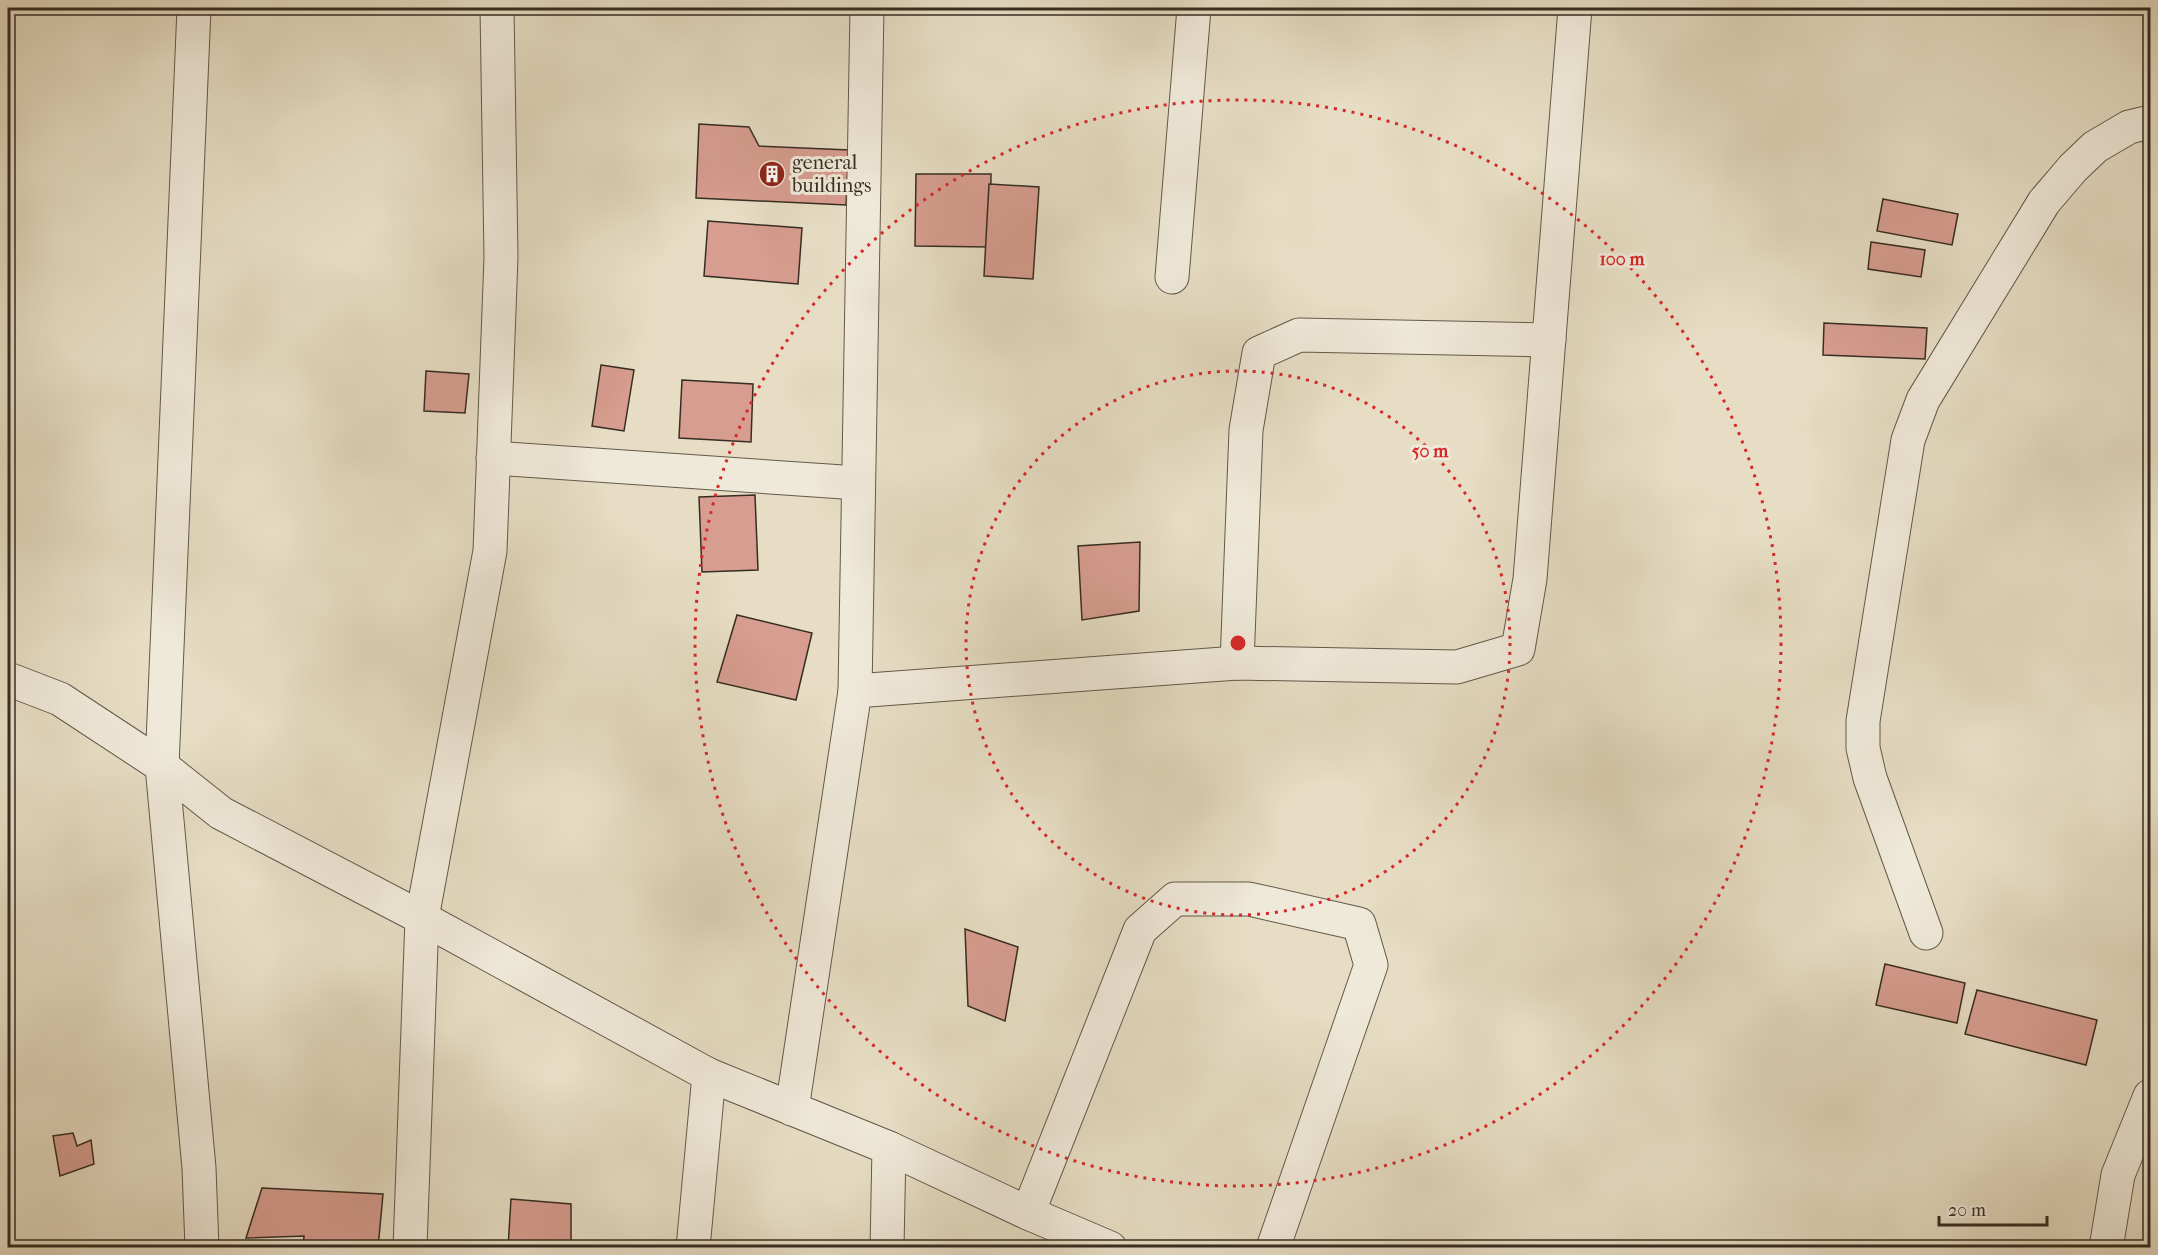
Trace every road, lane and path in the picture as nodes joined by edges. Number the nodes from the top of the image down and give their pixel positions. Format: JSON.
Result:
{"nodes":[{"id":1,"x":194,"y":8,"type":"edge"},
{"id":2,"x":496,"y":8,"type":"edge"},
{"id":3,"x":867,"y":8,"type":"edge"},
{"id":4,"x":1194,"y":8,"type":"edge"},
{"id":5,"x":1575,"y":8,"type":"edge"},
{"id":6,"x":2151,"y":122,"type":"edge"},
{"id":7,"x":1172,"y":277,"type":"dead end"},
{"id":8,"x":1549,"y":340,"type":"junction"},
{"id":9,"x":493,"y":458,"type":"junction"},
{"id":10,"x":858,"y":483,"type":"junction"},
{"id":11,"x":1237,"y":663,"type":"junction"},
{"id":12,"x":8,"y":679,"type":"edge"},
{"id":13,"x":855,"y":691,"type":"junction"},
{"id":14,"x":162,"y":766,"type":"junction"},
{"id":15,"x":422,"y":918,"type":"junction"},
{"id":16,"x":1926,"y":933,"type":"dead end"},
{"id":17,"x":709,"y":1075,"type":"junction"},
{"id":18,"x":2151,"y":1096,"type":"edge"},
{"id":19,"x":792,"y":1109,"type":"junction"},
{"id":20,"x":889,"y":1148,"type":"junction"},
{"id":21,"x":1028,"y":1213,"type":"junction"},
{"id":22,"x":202,"y":1248,"type":"edge"},
{"id":23,"x":410,"y":1248,"type":"edge"},
{"id":24,"x":693,"y":1248,"type":"edge"},
{"id":25,"x":887,"y":1248,"type":"edge"},
{"id":26,"x":1110,"y":1248,"type":"edge"},
{"id":27,"x":1273,"y":1248,"type":"edge"},
{"id":28,"x":2106,"y":1248,"type":"edge"}],
"edges":[{"from":1,"to":14,"type":"street"},
{"from":2,"to":9,"type":"street"},
{"from":3,"to":10,"type":"street"},
{"from":4,"to":7,"type":"street"},
{"from":5,"to":8,"type":"street"},
{"from":6,"to":16,"type":"street"},
{"from":8,"to":11,"type":"street"},
{"from":8,"to":11,"type":"street"},
{"from":9,"to":10,"type":"street"},
{"from":9,"to":15,"type":"street"},
{"from":10,"to":13,"type":"street"},
{"from":11,"to":13,"type":"street"},
{"from":12,"to":14,"type":"street"},
{"from":13,"to":19,"type":"street"},
{"from":14,"to":15,"type":"street"},
{"from":14,"to":22,"type":"street"},
{"from":15,"to":17,"type":"street"},
{"from":15,"to":23,"type":"street"},
{"from":17,"to":19,"type":"street"},
{"from":17,"to":24,"type":"street"},
{"from":18,"to":28,"type":"street"},
{"from":19,"to":20,"type":"street"},
{"from":20,"to":21,"type":"street"},
{"from":20,"to":25,"type":"street"},
{"from":21,"to":26,"type":"street"},
{"from":21,"to":27,"type":"street"}]}
